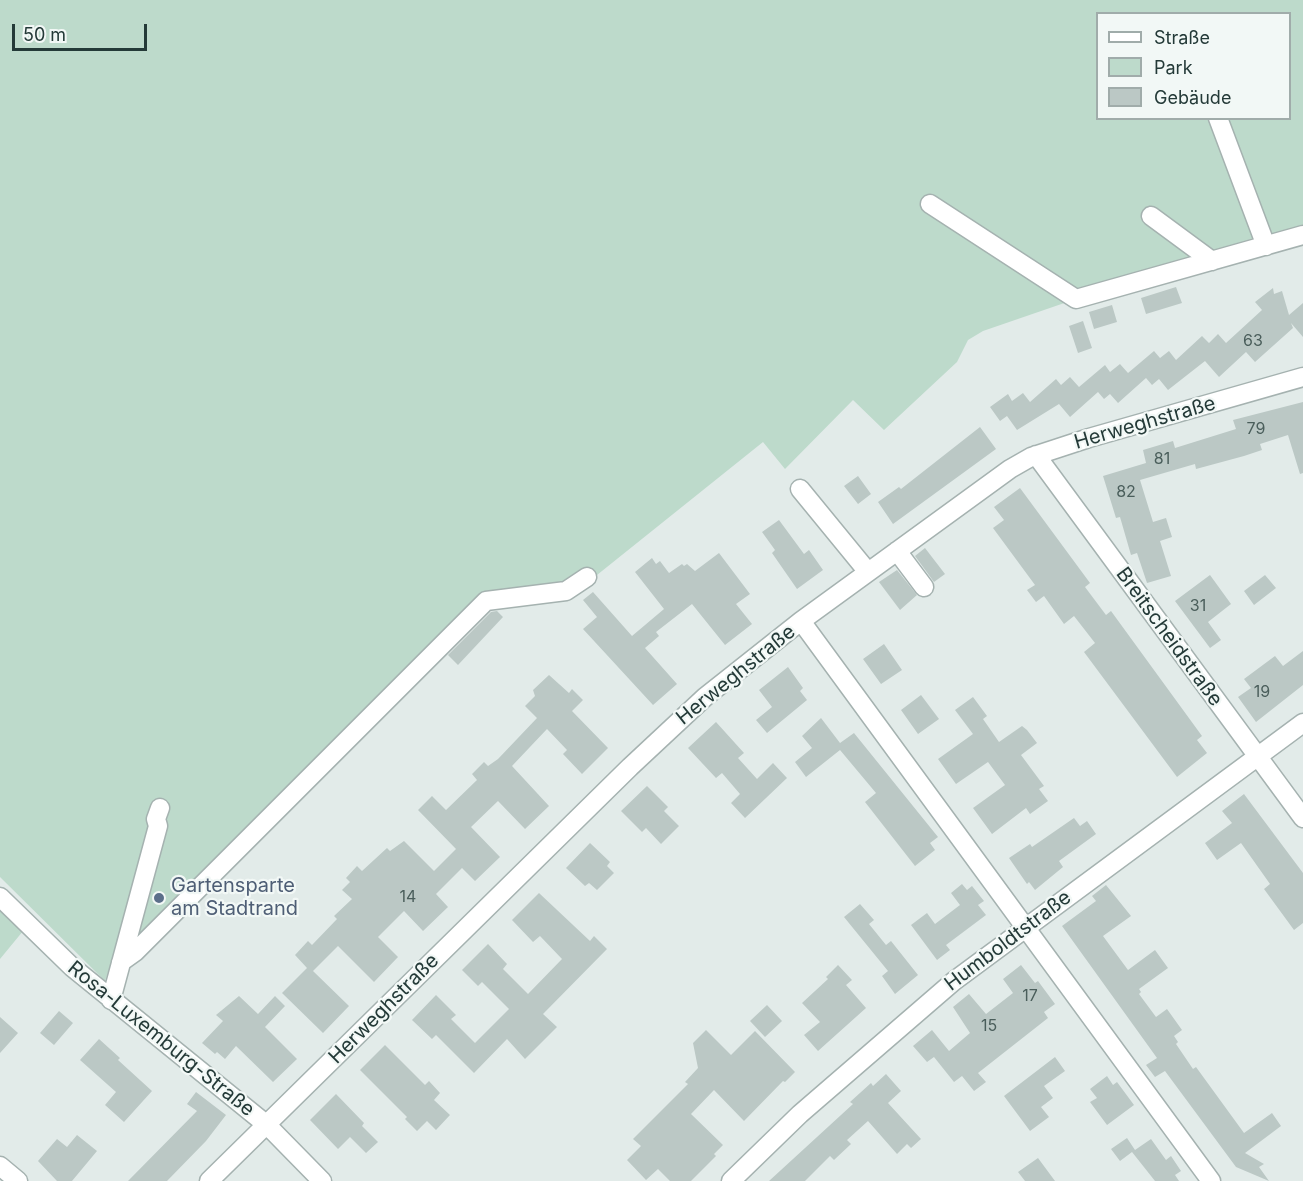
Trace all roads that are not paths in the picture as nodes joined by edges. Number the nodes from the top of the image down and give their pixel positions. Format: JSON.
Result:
{"nodes":[{"id":1,"x":1219,"y":120,"type":"edge"},
{"id":2,"x":930,"y":204,"type":"dead end"},
{"id":3,"x":1151,"y":216,"type":"dead end"},
{"id":4,"x":1303,"y":235,"type":"edge"},
{"id":5,"x":1266,"y":246,"type":"junction"},
{"id":6,"x":1212,"y":261,"type":"junction"},
{"id":7,"x":1303,"y":377,"type":"edge"},
{"id":8,"x":1036,"y":455,"type":"junction"},
{"id":9,"x":801,"y":489,"type":"dead end"},
{"id":10,"x":897,"y":551,"type":"junction"},
{"id":11,"x":868,"y":572,"type":"junction"},
{"id":12,"x":587,"y":577,"type":"dead end"},
{"id":13,"x":924,"y":587,"type":"dead end"},
{"id":14,"x":801,"y":621,"type":"junction"},
{"id":15,"x":1303,"y":723,"type":"edge"},
{"id":16,"x":1257,"y":757,"type":"junction"},
{"id":17,"x":160,"y":807,"type":"dead end"},
{"id":18,"x":1303,"y":818,"type":"edge"},
{"id":19,"x":0,"y":897,"type":"edge"},
{"id":20,"x":1026,"y":926,"type":"junction"},
{"id":21,"x":121,"y":962,"type":"junction"},
{"id":22,"x":111,"y":1000,"type":"junction"},
{"id":23,"x":267,"y":1125,"type":"junction"},
{"id":24,"x":0,"y":1166,"type":"edge"},
{"id":25,"x":18,"y":1181,"type":"edge"},
{"id":26,"x":209,"y":1181,"type":"edge"},
{"id":27,"x":322,"y":1181,"type":"edge"},
{"id":28,"x":731,"y":1181,"type":"edge"},
{"id":29,"x":1212,"y":1181,"type":"edge"}],
"edges":[{"from":1,"to":5,"type":"street"},
{"from":2,"to":6,"type":"street"},
{"from":3,"to":6,"type":"street"},
{"from":4,"to":5,"type":"street"},
{"from":5,"to":6,"type":"street"},
{"from":7,"to":8,"type":"street","name":"Herweghstraße"},
{"from":8,"to":10,"type":"street","name":"Herweghstraße"},
{"from":8,"to":16,"type":"street","name":"Breitscheidstraße"},
{"from":9,"to":11,"type":"street"},
{"from":10,"to":11,"type":"street","name":"Herweghstraße"},
{"from":10,"to":13,"type":"street"},
{"from":11,"to":14,"type":"street","name":"Herweghstraße"},
{"from":12,"to":21,"type":"street"},
{"from":14,"to":20,"type":"street"},
{"from":14,"to":23,"type":"street","name":"Herweghstraße"},
{"from":15,"to":16,"type":"street","name":"Humboldtstraße"},
{"from":16,"to":18,"type":"street","name":"Breitscheidstraße"},
{"from":16,"to":20,"type":"street","name":"Humboldtstraße"},
{"from":17,"to":21,"type":"street"},
{"from":19,"to":22,"type":"street","name":"Rosa-Luxemburg-Straße"},
{"from":20,"to":28,"type":"street","name":"Humboldtstraße"},
{"from":20,"to":29,"type":"street"},
{"from":21,"to":22,"type":"street"},
{"from":22,"to":23,"type":"street","name":"Rosa-Luxemburg-Straße"},
{"from":23,"to":26,"type":"street","name":"Herweghstraße"},
{"from":23,"to":27,"type":"street","name":"Rosa-Luxemburg-Straße"},
{"from":24,"to":25,"type":"street"}]}
